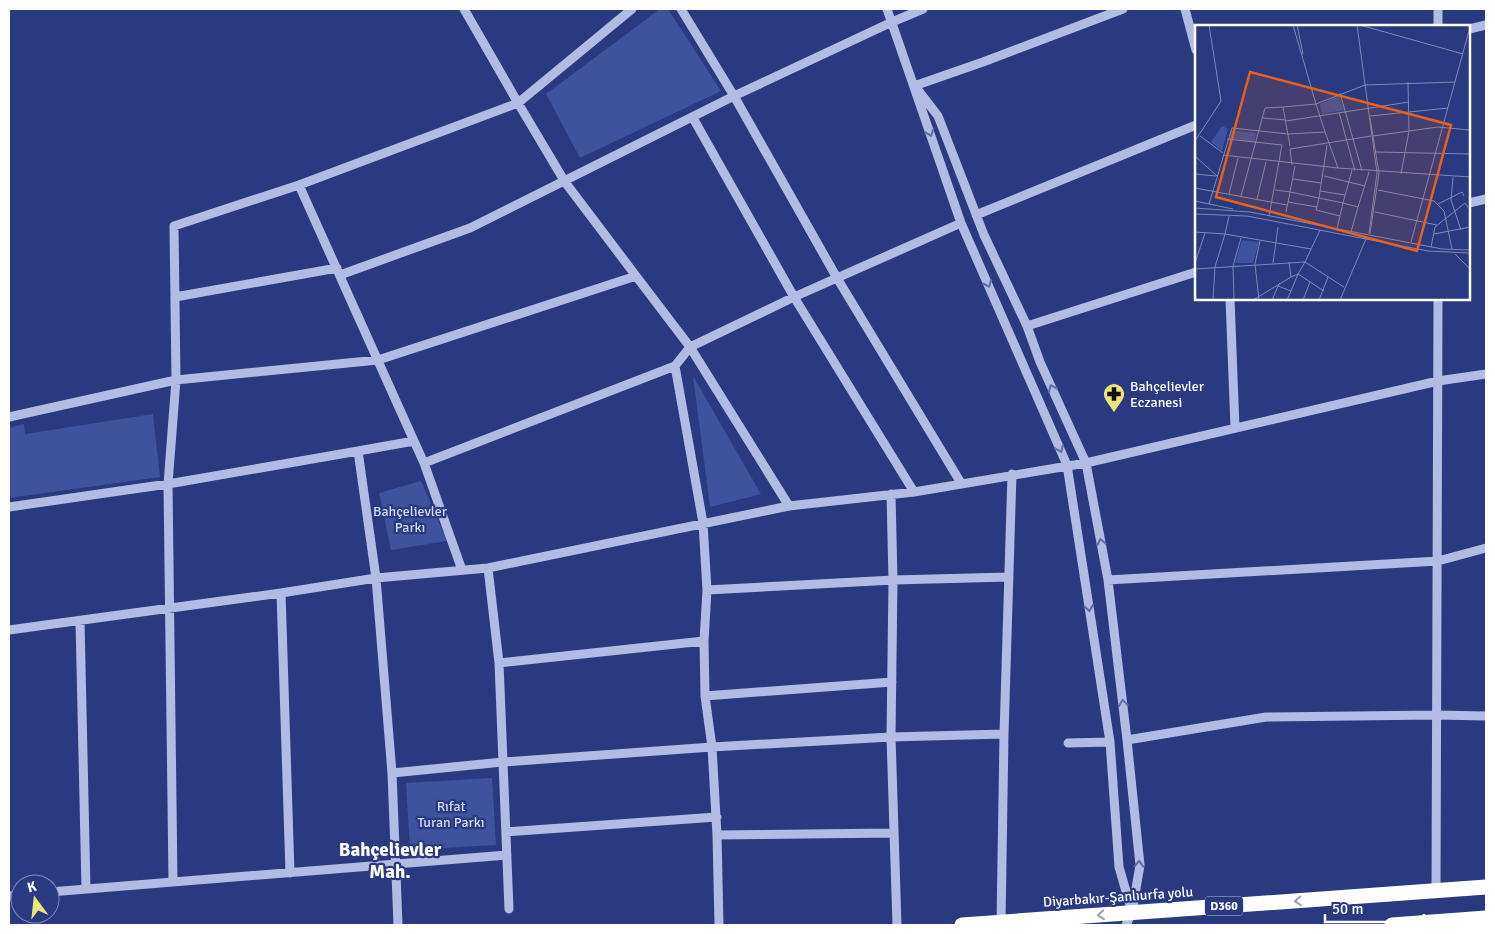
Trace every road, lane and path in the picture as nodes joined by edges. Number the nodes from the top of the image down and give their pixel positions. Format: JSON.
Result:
{"nodes":[{"id":1,"x":464,"y":9,"type":"edge"},
{"id":2,"x":632,"y":9,"type":"edge"},
{"id":3,"x":681,"y":9,"type":"edge"},
{"id":4,"x":887,"y":9,"type":"edge"},
{"id":5,"x":923,"y":9,"type":"edge"},
{"id":6,"x":1122,"y":9,"type":"edge"},
{"id":7,"x":1186,"y":9,"type":"edge"},
{"id":8,"x":1438,"y":9,"type":"edge"},
{"id":9,"x":892,"y":22,"type":"junction"},
{"id":10,"x":1438,"y":25,"type":"edge"},
{"id":11,"x":1486,"y":25,"type":"edge"},
{"id":12,"x":1470,"y":29,"type":"edge"},
{"id":13,"x":1195,"y":46,"type":"edge"},
{"id":14,"x":914,"y":86,"type":"junction"},
{"id":15,"x":734,"y":96,"type":"junction"},
{"id":16,"x":518,"y":103,"type":"junction"},
{"id":17,"x":693,"y":118,"type":"junction"},
{"id":18,"x":1195,"y":125,"type":"edge"},
{"id":19,"x":565,"y":182,"type":"junction"},
{"id":20,"x":299,"y":185,"type":"junction"},
{"id":21,"x":1486,"y":199,"type":"edge"},
{"id":22,"x":1470,"y":202,"type":"edge"},
{"id":23,"x":976,"y":215,"type":"junction"},
{"id":24,"x":961,"y":223,"type":"junction"},
{"id":25,"x":339,"y":271,"type":"junction"},
{"id":26,"x":1195,"y":272,"type":"edge"},
{"id":27,"x":636,"y":276,"type":"junction"},
{"id":28,"x":837,"y":278,"type":"junction"},
{"id":29,"x":794,"y":297,"type":"junction"},
{"id":30,"x":175,"y":298,"type":"junction"},
{"id":31,"x":1230,"y":300,"type":"edge"},
{"id":32,"x":1438,"y":300,"type":"edge"},
{"id":33,"x":1027,"y":326,"type":"junction"},
{"id":34,"x":690,"y":346,"type":"junction"},
{"id":35,"x":378,"y":360,"type":"junction"},
{"id":36,"x":675,"y":366,"type":"junction"},
{"id":37,"x":1486,"y":374,"type":"edge"},
{"id":38,"x":176,"y":380,"type":"junction"},
{"id":39,"x":1438,"y":381,"type":"junction"},
{"id":40,"x":9,"y":417,"type":"edge"},
{"id":41,"x":1235,"y":428,"type":"junction"},
{"id":42,"x":414,"y":441,"type":"junction"},
{"id":43,"x":358,"y":451,"type":"junction"},
{"id":44,"x":424,"y":463,"type":"junction"},
{"id":45,"x":1086,"y":463,"type":"junction"},
{"id":46,"x":1067,"y":465,"type":"junction"},
{"id":47,"x":1012,"y":474,"type":"junction"},
{"id":48,"x":961,"y":483,"type":"junction"},
{"id":49,"x":168,"y":484,"type":"junction"},
{"id":50,"x":914,"y":492,"type":"junction"},
{"id":51,"x":891,"y":494,"type":"junction"},
{"id":52,"x":789,"y":506,"type":"junction"},
{"id":53,"x":9,"y":507,"type":"edge"},
{"id":54,"x":703,"y":523,"type":"junction"},
{"id":55,"x":1486,"y":548,"type":"edge"},
{"id":56,"x":1438,"y":560,"type":"junction"},
{"id":57,"x":488,"y":568,"type":"junction"},
{"id":58,"x":462,"y":570,"type":"junction"},
{"id":59,"x":1009,"y":577,"type":"junction"},
{"id":60,"x":376,"y":578,"type":"junction"},
{"id":61,"x":894,"y":580,"type":"junction"},
{"id":62,"x":1108,"y":580,"type":"junction"},
{"id":63,"x":707,"y":590,"type":"junction"},
{"id":64,"x":281,"y":593,"type":"junction"},
{"id":65,"x":169,"y":609,"type":"junction"},
{"id":66,"x":80,"y":621,"type":"junction"},
{"id":67,"x":9,"y":630,"type":"edge"},
{"id":68,"x":704,"y":641,"type":"junction"},
{"id":69,"x":499,"y":662,"type":"junction"},
{"id":70,"x":892,"y":682,"type":"junction"},
{"id":71,"x":705,"y":696,"type":"junction"},
{"id":72,"x":1436,"y":715,"type":"junction"},
{"id":73,"x":1486,"y":716,"type":"edge"},
{"id":74,"x":1004,"y":734,"type":"junction"},
{"id":75,"x":891,"y":737,"type":"junction"},
{"id":76,"x":1127,"y":740,"type":"junction"},
{"id":77,"x":1110,"y":742,"type":"junction"},
{"id":78,"x":1068,"y":743,"type":"dead end"},
{"id":79,"x":712,"y":747,"type":"junction"},
{"id":80,"x":503,"y":762,"type":"junction"},
{"id":81,"x":392,"y":773,"type":"junction"},
{"id":82,"x":717,"y":817,"type":"junction"},
{"id":83,"x":506,"y":832,"type":"junction"},
{"id":84,"x":894,"y":832,"type":"junction"},
{"id":85,"x":717,"y":835,"type":"junction"},
{"id":86,"x":507,"y":855,"type":"junction"},
{"id":87,"x":395,"y":864,"type":"junction"},
{"id":88,"x":290,"y":873,"type":"junction"},
{"id":89,"x":173,"y":882,"type":"junction"},
{"id":90,"x":1486,"y":887,"type":"edge"},
{"id":91,"x":86,"y":889,"type":"junction"},
{"id":92,"x":60,"y":891,"type":"edge"},
{"id":93,"x":1436,"y":891,"type":"junction"},
{"id":94,"x":509,"y":909,"type":"dead end"},
{"id":95,"x":1486,"y":918,"type":"edge"},
{"id":96,"x":1129,"y":919,"type":"edge"},
{"id":97,"x":1001,"y":923,"type":"junction"},
{"id":98,"x":398,"y":925,"type":"edge"},
{"id":99,"x":719,"y":925,"type":"edge"},
{"id":100,"x":896,"y":925,"type":"edge"},
{"id":101,"x":962,"y":925,"type":"edge"},
{"id":102,"x":1392,"y":925,"type":"edge"}],
"edges":[{"from":1,"to":16,"type":"street"},
{"from":2,"to":16,"type":"street"},
{"from":3,"to":15,"type":"street"},
{"from":4,"to":9,"type":"street"},
{"from":5,"to":9,"type":"street"},
{"from":6,"to":14,"type":"street"},
{"from":7,"to":13,"type":"street"},
{"from":8,"to":10,"type":"street"},
{"from":9,"to":14,"type":"street"},
{"from":9,"to":15,"type":"street"},
{"from":11,"to":12,"type":"street"},
{"from":14,"to":23,"type":"street"},
{"from":14,"to":24,"type":"street","one_way":true},
{"from":15,"to":17,"type":"street"},
{"from":15,"to":28,"type":"street"},
{"from":16,"to":19,"type":"street"},
{"from":16,"to":20,"type":"street"},
{"from":17,"to":19,"type":"street"},
{"from":17,"to":29,"type":"street"},
{"from":18,"to":23,"type":"street"},
{"from":19,"to":25,"type":"street"},
{"from":19,"to":27,"type":"street"},
{"from":20,"to":25,"type":"street"},
{"from":20,"to":30,"type":"street"},
{"from":21,"to":22,"type":"street"},
{"from":23,"to":33,"type":"street"},
{"from":24,"to":28,"type":"street"},
{"from":24,"to":46,"type":"street","one_way":true},
{"from":25,"to":30,"type":"street"},
{"from":25,"to":35,"type":"street"},
{"from":26,"to":33,"type":"street"},
{"from":27,"to":34,"type":"street"},
{"from":27,"to":35,"type":"street"},
{"from":28,"to":29,"type":"street"},
{"from":28,"to":48,"type":"street"},
{"from":29,"to":34,"type":"street"},
{"from":29,"to":50,"type":"street"},
{"from":30,"to":38,"type":"street"},
{"from":31,"to":41,"type":"street"},
{"from":32,"to":39,"type":"street"},
{"from":45,"to":33,"type":"street","one_way":true},
{"from":34,"to":36,"type":"street"},
{"from":34,"to":52,"type":"street"},
{"from":35,"to":38,"type":"street"},
{"from":35,"to":42,"type":"street"},
{"from":36,"to":44,"type":"street"},
{"from":36,"to":54,"type":"street"},
{"from":37,"to":39,"type":"street"},
{"from":38,"to":40,"type":"street"},
{"from":38,"to":49,"type":"street"},
{"from":39,"to":41,"type":"street"},
{"from":39,"to":56,"type":"street"},
{"from":41,"to":45,"type":"street"},
{"from":42,"to":43,"type":"street"},
{"from":42,"to":44,"type":"street"},
{"from":43,"to":49,"type":"street"},
{"from":43,"to":60,"type":"street"},
{"from":44,"to":58,"type":"street"},
{"from":45,"to":46,"type":"street"},
{"from":62,"to":45,"type":"street","one_way":true},
{"from":46,"to":47,"type":"street"},
{"from":46,"to":77,"type":"street","one_way":true},
{"from":47,"to":48,"type":"street"},
{"from":47,"to":59,"type":"street"},
{"from":48,"to":50,"type":"street"},
{"from":49,"to":53,"type":"street"},
{"from":49,"to":65,"type":"street"},
{"from":50,"to":51,"type":"street"},
{"from":51,"to":52,"type":"street"},
{"from":51,"to":61,"type":"street"},
{"from":52,"to":54,"type":"street"},
{"from":54,"to":57,"type":"street"},
{"from":54,"to":63,"type":"street"},
{"from":55,"to":56,"type":"street"},
{"from":56,"to":62,"type":"street"},
{"from":56,"to":72,"type":"street"},
{"from":57,"to":58,"type":"street"},
{"from":57,"to":69,"type":"street"},
{"from":58,"to":60,"type":"street"},
{"from":59,"to":61,"type":"street"},
{"from":59,"to":74,"type":"street"},
{"from":60,"to":64,"type":"street"},
{"from":60,"to":81,"type":"street"},
{"from":61,"to":63,"type":"street"},
{"from":61,"to":70,"type":"street"},
{"from":76,"to":62,"type":"street","one_way":true},
{"from":63,"to":68,"type":"street"},
{"from":64,"to":65,"type":"street"},
{"from":64,"to":88,"type":"street"},
{"from":65,"to":66,"type":"street"},
{"from":65,"to":89,"type":"street"},
{"from":66,"to":67,"type":"street"},
{"from":66,"to":91,"type":"street"},
{"from":68,"to":69,"type":"street"},
{"from":68,"to":71,"type":"street"},
{"from":69,"to":80,"type":"street"},
{"from":70,"to":71,"type":"street"},
{"from":70,"to":75,"type":"street"},
{"from":71,"to":79,"type":"street"},
{"from":72,"to":73,"type":"street"},
{"from":72,"to":76,"type":"street"},
{"from":72,"to":93,"type":"street"},
{"from":74,"to":75,"type":"street"},
{"from":74,"to":97,"type":"street"},
{"from":75,"to":79,"type":"street"},
{"from":75,"to":84,"type":"street"},
{"from":96,"to":76,"type":"street","one_way":true},
{"from":77,"to":78,"type":"street"},
{"from":77,"to":96,"type":"street"},
{"from":79,"to":80,"type":"street"},
{"from":79,"to":82,"type":"street"},
{"from":80,"to":81,"type":"street"},
{"from":80,"to":83,"type":"street"},
{"from":81,"to":87,"type":"street"},
{"from":82,"to":83,"type":"street"},
{"from":82,"to":85,"type":"street"},
{"from":83,"to":86,"type":"street"},
{"from":84,"to":85,"type":"street"},
{"from":84,"to":100,"type":"street"},
{"from":85,"to":99,"type":"street"},
{"from":86,"to":87,"type":"street"},
{"from":86,"to":94,"type":"street"},
{"from":87,"to":88,"type":"street"},
{"from":87,"to":98,"type":"street"},
{"from":88,"to":89,"type":"street"},
{"from":89,"to":91,"type":"street"},
{"from":90,"to":93,"type":"highway","name":"Diyarbakır-Şanlıurfa yolu","number":"D360"},
{"from":91,"to":92,"type":"street"},
{"from":93,"to":96,"type":"highway","name":"Diyarbakır-Şanlıurfa yolu","number":"D360","one_way":true},
{"from":95,"to":102,"type":"highway"},
{"from":96,"to":97,"type":"highway","name":"Diyarbakır-Şanlıurfa yolu","number":"D360","one_way":true},
{"from":97,"to":101,"type":"highway","name":"Diyarbakır-Şanlıurfa yolu","number":"D360"}]}
